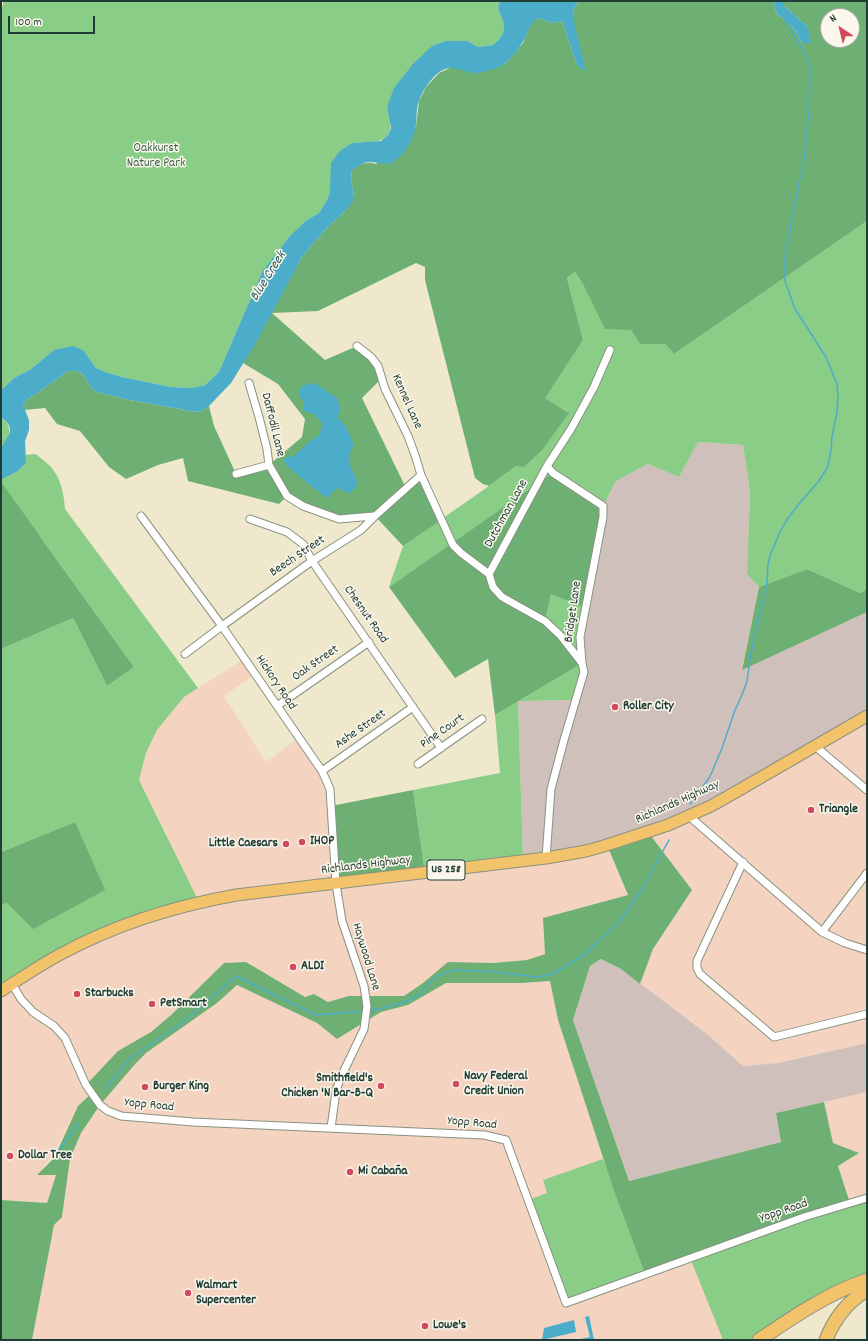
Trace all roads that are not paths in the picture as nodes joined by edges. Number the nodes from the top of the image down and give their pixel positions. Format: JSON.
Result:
{"nodes":[{"id":1,"x":357,"y":346,"type":"dead end"},
{"id":2,"x":610,"y":350,"type":"dead end"},
{"id":3,"x":249,"y":383,"type":"dead end"},
{"id":4,"x":269,"y":464,"type":"junction"},
{"id":5,"x":547,"y":466,"type":"junction"},
{"id":6,"x":236,"y":474,"type":"dead end"},
{"id":7,"x":421,"y":475,"type":"junction"},
{"id":8,"x":142,"y":516,"type":"dead end"},
{"id":9,"x":375,"y":516,"type":"junction"},
{"id":10,"x":250,"y":519,"type":"dead end"},
{"id":11,"x":312,"y":561,"type":"junction"},
{"id":12,"x":489,"y":574,"type":"junction"},
{"id":13,"x":222,"y":626,"type":"junction"},
{"id":14,"x":369,"y":642,"type":"junction"},
{"id":15,"x":185,"y":654,"type":"dead end"},
{"id":16,"x":582,"y":663,"type":"junction"},
{"id":17,"x":276,"y":706,"type":"junction"},
{"id":18,"x":413,"y":707,"type":"junction"},
{"id":19,"x":866,"y":718,"type":"edge"},
{"id":20,"x":482,"y":719,"type":"dead end"},
{"id":21,"x":815,"y":746,"type":"junction"},
{"id":22,"x":441,"y":748,"type":"junction"},
{"id":23,"x":418,"y":764,"type":"dead end"},
{"id":24,"x":322,"y":771,"type":"junction"},
{"id":25,"x":867,"y":790,"type":"edge"},
{"id":26,"x":689,"y":816,"type":"junction"},
{"id":27,"x":546,"y":858,"type":"junction"},
{"id":28,"x":743,"y":862,"type":"junction"},
{"id":29,"x":867,"y":873,"type":"edge"},
{"id":30,"x":336,"y":884,"type":"junction"},
{"id":31,"x":822,"y":932,"type":"junction"},
{"id":32,"x":867,"y":950,"type":"edge"},
{"id":33,"x":12,"y":984,"type":"junction"},
{"id":34,"x":1,"y":991,"type":"edge"},
{"id":35,"x":867,"y":1014,"type":"edge"},
{"id":36,"x":331,"y":1128,"type":"junction"},
{"id":37,"x":867,"y":1198,"type":"edge"},
{"id":38,"x":867,"y":1280,"type":"edge"},
{"id":39,"x":867,"y":1290,"type":"edge"},
{"id":40,"x":759,"y":1340,"type":"edge"},
{"id":41,"x":826,"y":1340,"type":"edge"}],
"edges":[{"from":1,"to":7,"type":"street","name":"Kennel Lane"},
{"from":2,"to":5,"type":"street","name":"Dutchman Lane"},
{"from":3,"to":4,"type":"street","name":"Daffodil Lane"},
{"from":4,"to":6,"type":"street"},
{"from":4,"to":9,"type":"street","name":"Daffodil Lane"},
{"from":5,"to":12,"type":"street","name":"Dutchman Lane"},
{"from":5,"to":16,"type":"street","name":"Bridget Lane"},
{"from":7,"to":9,"type":"street","name":"Beech Street"},
{"from":7,"to":12,"type":"street","name":"Kennel Lane"},
{"from":8,"to":13,"type":"street","name":"Hickory Road"},
{"from":9,"to":11,"type":"street","name":"Beech Street"},
{"from":10,"to":11,"type":"street","name":"Chesnut Road"},
{"from":11,"to":13,"type":"street","name":"Beech Street"},
{"from":11,"to":14,"type":"street","name":"Chesnut Road"},
{"from":12,"to":16,"type":"street"},
{"from":13,"to":15,"type":"street","name":"Beech Street"},
{"from":13,"to":17,"type":"street","name":"Hickory Road"},
{"from":14,"to":17,"type":"street","name":"Oak Street"},
{"from":14,"to":18,"type":"street","name":"Chesnut Road"},
{"from":16,"to":27,"type":"street","name":"Bridget Lane"},
{"from":17,"to":24,"type":"street","name":"Hickory Road"},
{"from":18,"to":22,"type":"street","name":"Chesnut Road"},
{"from":18,"to":24,"type":"street","name":"Ashe Street"},
{"from":19,"to":21,"type":"main road","name":"Richlands Highway","number":"US 258"},
{"from":20,"to":22,"type":"street","name":"Pine Court"},
{"from":21,"to":25,"type":"street"},
{"from":21,"to":26,"type":"main road","name":"Richlands Highway","number":"US 258"},
{"from":22,"to":23,"type":"street","name":"Pine Court"},
{"from":24,"to":30,"type":"street","name":"Hickory Road"},
{"from":26,"to":27,"type":"main road","name":"Richlands Highway","number":"US 258"},
{"from":26,"to":28,"type":"street"},
{"from":27,"to":30,"type":"main road","name":"Richlands Highway","number":"US 258"},
{"from":28,"to":31,"type":"street"},
{"from":28,"to":35,"type":"street"},
{"from":29,"to":31,"type":"street"},
{"from":30,"to":33,"type":"main road","name":"Richlands Highway","number":"US 258"},
{"from":30,"to":36,"type":"street","name":"Haywood Lane"},
{"from":31,"to":32,"type":"street"},
{"from":33,"to":34,"type":"main road","name":"Richlands Highway","number":"US 258"},
{"from":33,"to":36,"type":"street","name":"Yopp Road"},
{"from":36,"to":37,"type":"street","name":"Yopp Road"},
{"from":38,"to":40,"type":"highway"},
{"from":39,"to":41,"type":"highway"}]}
